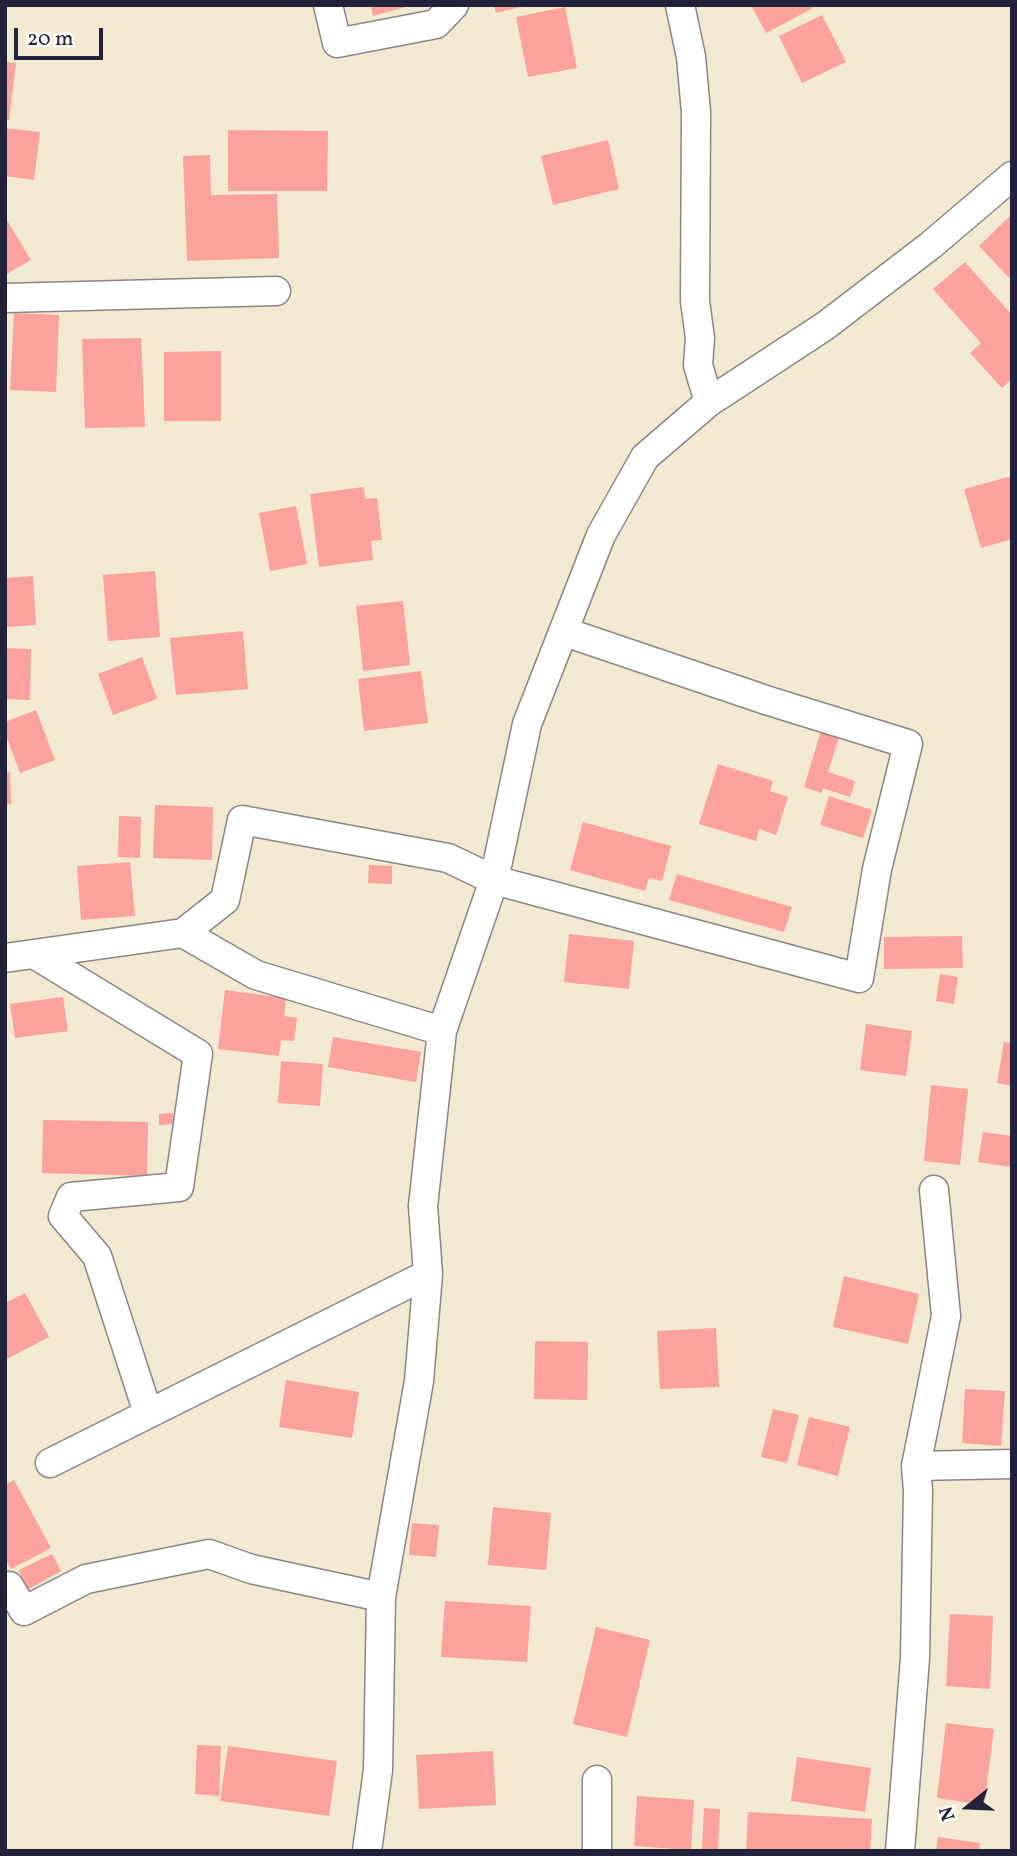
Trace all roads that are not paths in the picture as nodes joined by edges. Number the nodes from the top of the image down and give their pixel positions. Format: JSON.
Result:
{"nodes":[{"id":1,"x":328,"y":5,"type":"edge"},
{"id":2,"x":454,"y":5,"type":"edge"},
{"id":3,"x":680,"y":5,"type":"edge"},
{"id":4,"x":1012,"y":176,"type":"edge"},
{"id":5,"x":276,"y":291,"type":"dead end"},
{"id":6,"x":5,"y":298,"type":"edge"},
{"id":7,"x":709,"y":402,"type":"junction"},
{"id":8,"x":565,"y":632,"type":"junction"},
{"id":9,"x":494,"y":880,"type":"junction"},
{"id":10,"x":183,"y":933,"type":"junction"},
{"id":11,"x":34,"y":954,"type":"junction"},
{"id":12,"x":5,"y":958,"type":"edge"},
{"id":13,"x":442,"y":1031,"type":"junction"},
{"id":14,"x":934,"y":1191,"type":"dead end"},
{"id":15,"x":428,"y":1274,"type":"junction"},
{"id":16,"x":148,"y":1413,"type":"junction"},
{"id":17,"x":50,"y":1463,"type":"dead end"},
{"id":18,"x":1012,"y":1464,"type":"edge"},
{"id":19,"x":916,"y":1466,"type":"junction"},
{"id":20,"x":5,"y":1588,"type":"edge"},
{"id":21,"x":381,"y":1597,"type":"junction"},
{"id":22,"x":597,"y":1780,"type":"dead end"},
{"id":23,"x":367,"y":1851,"type":"edge"},
{"id":24,"x":597,"y":1851,"type":"edge"},
{"id":25,"x":900,"y":1851,"type":"edge"}],
"edges":[{"from":1,"to":2,"type":"street"},
{"from":3,"to":7,"type":"street"},
{"from":4,"to":7,"type":"street"},
{"from":5,"to":6,"type":"street"},
{"from":7,"to":8,"type":"street"},
{"from":8,"to":9,"type":"street"},
{"from":8,"to":9,"type":"street"},
{"from":9,"to":10,"type":"street"},
{"from":9,"to":13,"type":"street"},
{"from":10,"to":11,"type":"street"},
{"from":10,"to":13,"type":"street"},
{"from":11,"to":12,"type":"street"},
{"from":11,"to":16,"type":"street"},
{"from":13,"to":15,"type":"street"},
{"from":14,"to":19,"type":"street"},
{"from":15,"to":16,"type":"street"},
{"from":15,"to":21,"type":"street"},
{"from":16,"to":17,"type":"street"},
{"from":18,"to":19,"type":"street"},
{"from":19,"to":25,"type":"street"},
{"from":20,"to":21,"type":"street"},
{"from":21,"to":23,"type":"street"},
{"from":22,"to":24,"type":"street"}]}
